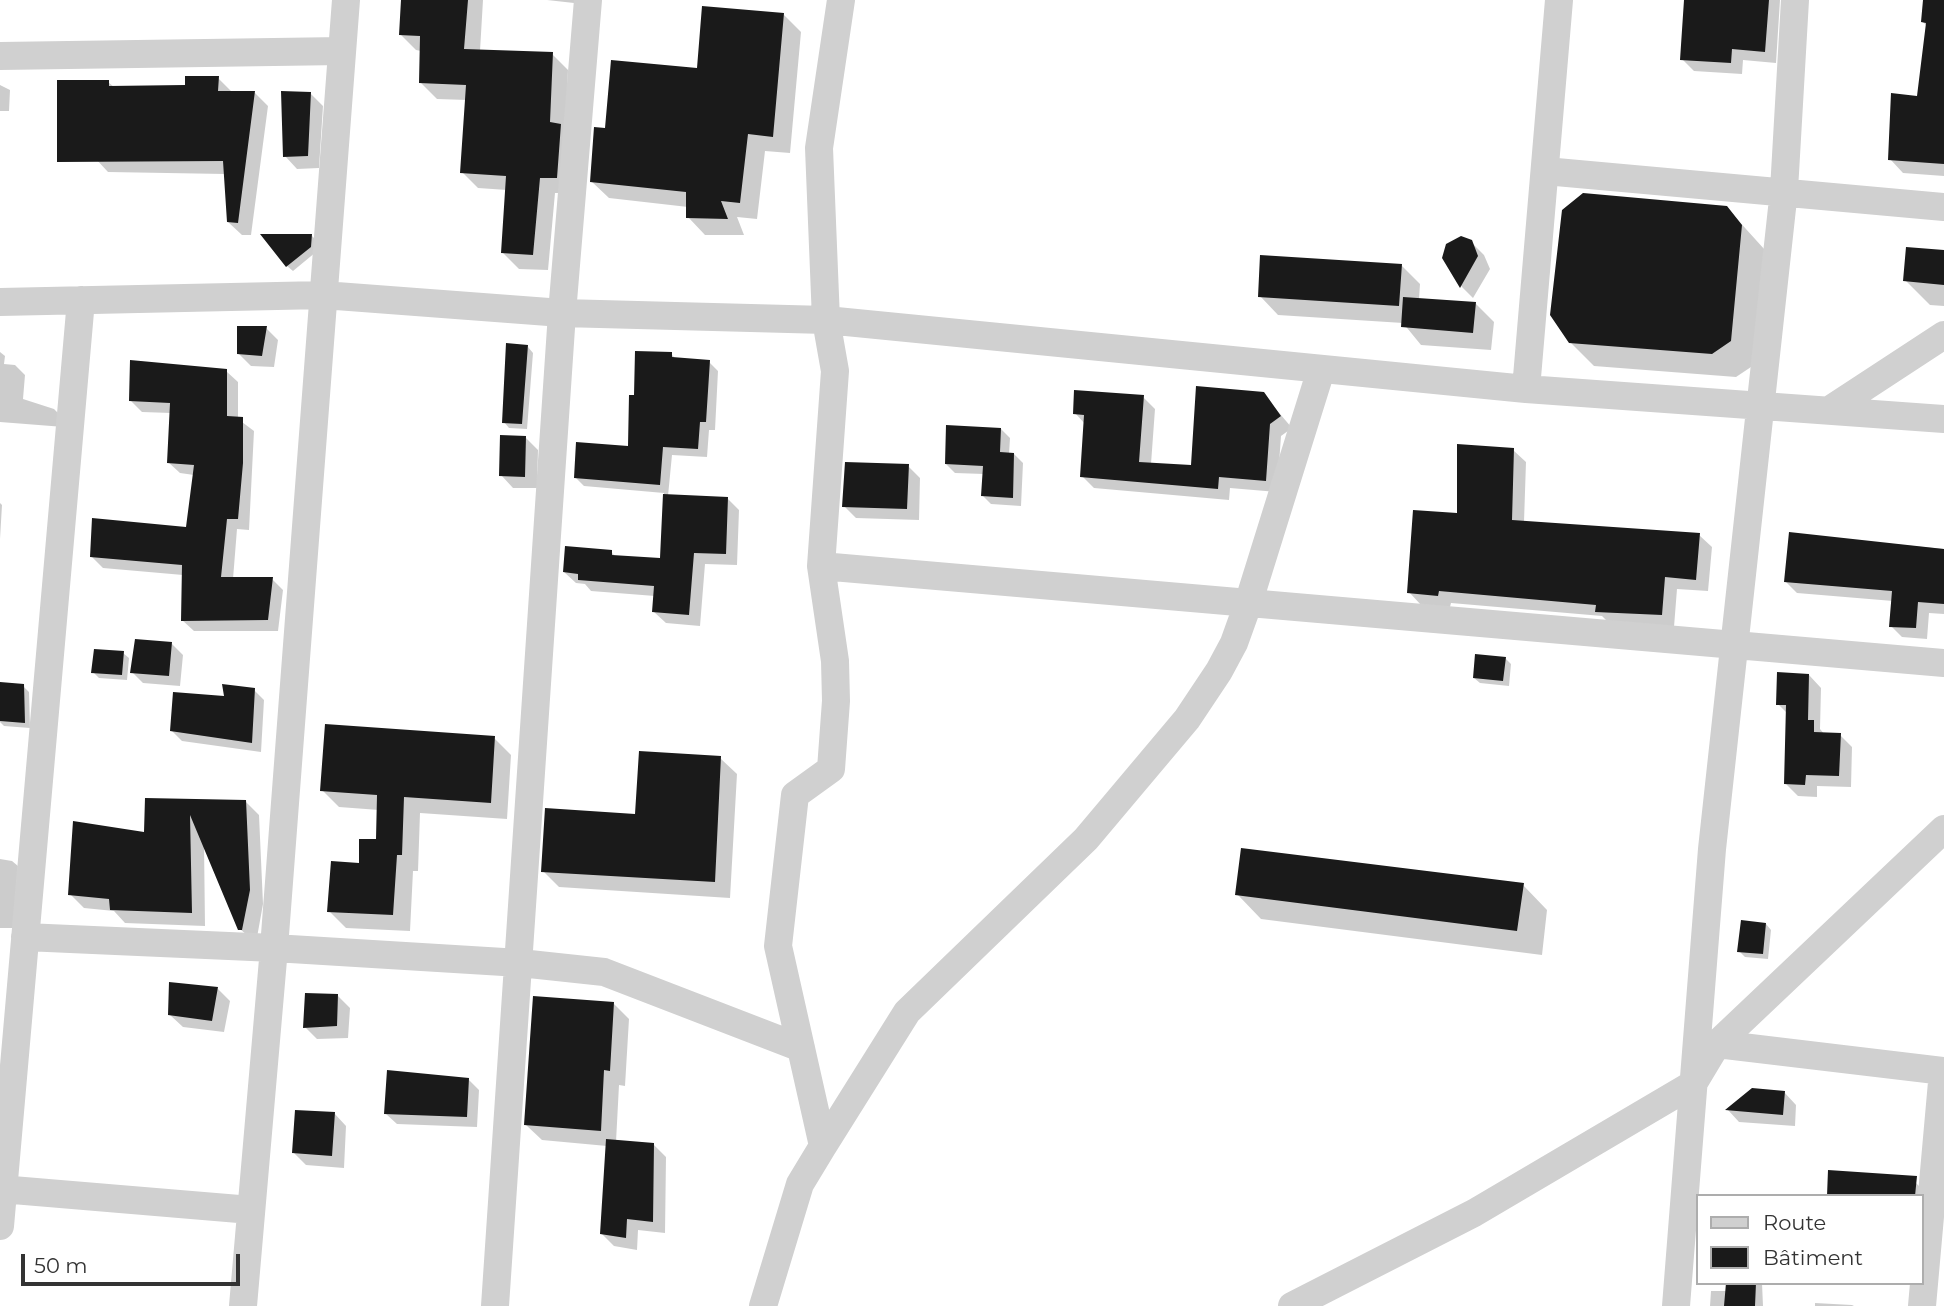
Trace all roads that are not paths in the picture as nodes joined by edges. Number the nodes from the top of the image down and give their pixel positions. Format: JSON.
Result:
{"nodes":[{"id":1,"x":346,"y":0,"type":"edge"},
{"id":2,"x":588,"y":0,"type":"edge"},
{"id":3,"x":841,"y":0,"type":"edge"},
{"id":4,"x":1559,"y":0,"type":"edge"},
{"id":5,"x":1795,"y":0,"type":"edge"},
{"id":6,"x":342,"y":51,"type":"junction"},
{"id":7,"x":0,"y":56,"type":"edge"},
{"id":8,"x":1545,"y":172,"type":"junction"},
{"id":9,"x":1784,"y":190,"type":"junction"},
{"id":10,"x":1944,"y":207,"type":"edge"},
{"id":11,"x":323,"y":295,"type":"junction"},
{"id":12,"x":81,"y":300,"type":"junction"},
{"id":13,"x":0,"y":302,"type":"edge"},
{"id":14,"x":562,"y":313,"type":"junction"},
{"id":15,"x":826,"y":320,"type":"junction"},
{"id":16,"x":1944,"y":335,"type":"edge"},
{"id":17,"x":1321,"y":370,"type":"junction"},
{"id":18,"x":1526,"y":389,"type":"junction"},
{"id":19,"x":1761,"y":406,"type":"junction"},
{"id":20,"x":1831,"y":409,"type":"junction"},
{"id":21,"x":1944,"y":419,"type":"edge"},
{"id":22,"x":821,"y":566,"type":"junction"},
{"id":23,"x":1248,"y":604,"type":"junction"},
{"id":24,"x":1735,"y":643,"type":"junction"},
{"id":25,"x":1944,"y":663,"type":"edge"},
{"id":26,"x":1944,"y":829,"type":"edge"},
{"id":27,"x":25,"y":937,"type":"junction"},
{"id":28,"x":274,"y":948,"type":"junction"},
{"id":29,"x":520,"y":963,"type":"junction"},
{"id":30,"x":1717,"y":1044,"type":"junction"},
{"id":31,"x":801,"y":1048,"type":"junction"},
{"id":32,"x":1944,"y":1071,"type":"edge"},
{"id":33,"x":1693,"y":1084,"type":"junction"},
{"id":34,"x":823,"y":1146,"type":"junction"},
{"id":35,"x":1,"y":1189,"type":"edge"},
{"id":36,"x":250,"y":1210,"type":"junction"},
{"id":37,"x":0,"y":1226,"type":"edge"},
{"id":38,"x":243,"y":1306,"type":"edge"},
{"id":39,"x":495,"y":1306,"type":"edge"},
{"id":40,"x":763,"y":1306,"type":"edge"},
{"id":41,"x":1292,"y":1306,"type":"edge"},
{"id":42,"x":1676,"y":1306,"type":"edge"},
{"id":43,"x":1922,"y":1306,"type":"edge"},
{"id":44,"x":1931,"y":1306,"type":"edge"}],
"edges":[{"from":1,"to":6,"type":"street"},
{"from":2,"to":14,"type":"street"},
{"from":3,"to":15,"type":"street"},
{"from":4,"to":8,"type":"street"},
{"from":5,"to":9,"type":"street"},
{"from":6,"to":7,"type":"street"},
{"from":6,"to":11,"type":"street"},
{"from":8,"to":9,"type":"street"},
{"from":8,"to":18,"type":"street"},
{"from":9,"to":10,"type":"street"},
{"from":9,"to":19,"type":"street"},
{"from":11,"to":12,"type":"street"},
{"from":11,"to":14,"type":"street"},
{"from":11,"to":28,"type":"street"},
{"from":12,"to":13,"type":"street"},
{"from":12,"to":27,"type":"street"},
{"from":14,"to":15,"type":"street"},
{"from":14,"to":29,"type":"street"},
{"from":15,"to":17,"type":"street"},
{"from":15,"to":22,"type":"street"},
{"from":16,"to":20,"type":"street"},
{"from":17,"to":18,"type":"street"},
{"from":17,"to":23,"type":"street"},
{"from":18,"to":19,"type":"street"},
{"from":19,"to":20,"type":"street"},
{"from":19,"to":24,"type":"street"},
{"from":20,"to":21,"type":"street"},
{"from":22,"to":23,"type":"street"},
{"from":22,"to":31,"type":"street"},
{"from":23,"to":24,"type":"street"},
{"from":23,"to":34,"type":"street"},
{"from":24,"to":25,"type":"street"},
{"from":24,"to":33,"type":"street"},
{"from":26,"to":30,"type":"street"},
{"from":27,"to":28,"type":"street"},
{"from":27,"to":35,"type":"street"},
{"from":28,"to":29,"type":"street"},
{"from":28,"to":36,"type":"street"},
{"from":29,"to":31,"type":"street"},
{"from":29,"to":39,"type":"street"},
{"from":30,"to":32,"type":"street"},
{"from":30,"to":33,"type":"street"},
{"from":31,"to":34,"type":"street"},
{"from":32,"to":43,"type":"street"},
{"from":33,"to":41,"type":"street"},
{"from":33,"to":42,"type":"street"},
{"from":34,"to":40,"type":"street"},
{"from":35,"to":36,"type":"street"},
{"from":35,"to":37,"type":"street"},
{"from":36,"to":38,"type":"street"},
{"from":43,"to":44,"type":"street"}]}
